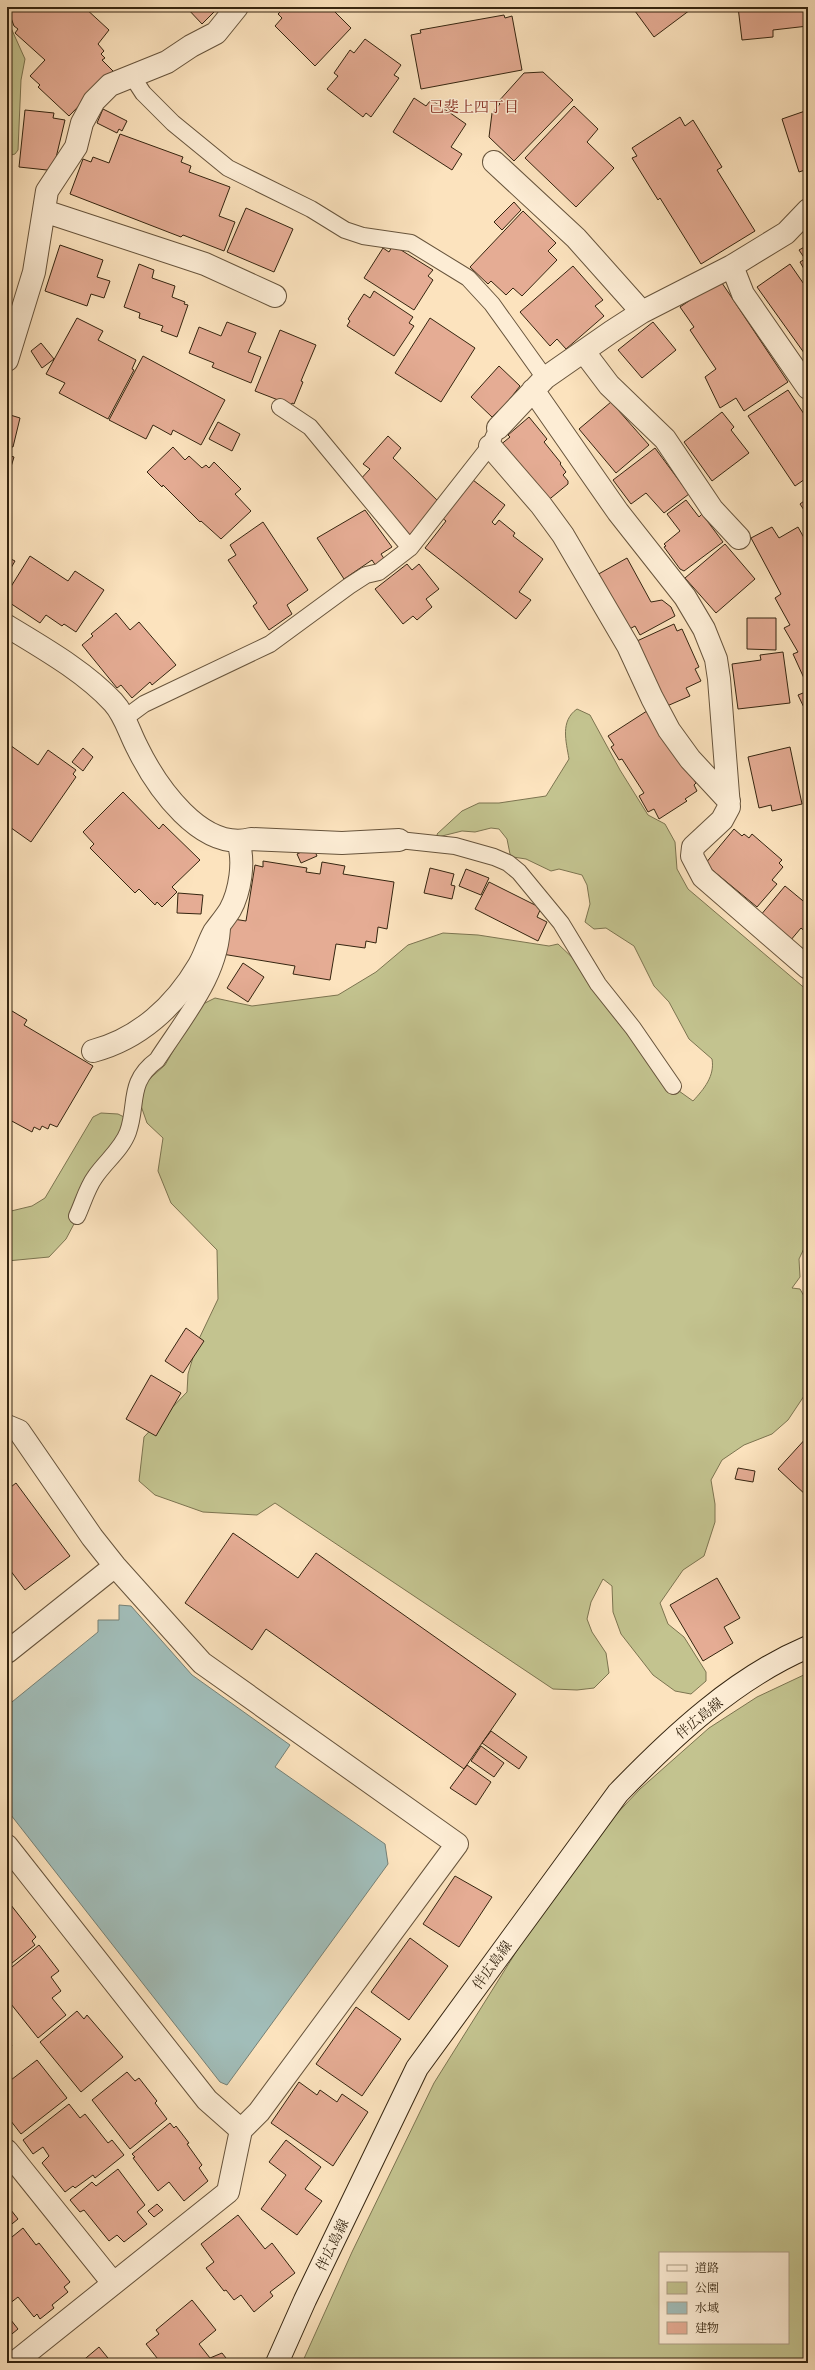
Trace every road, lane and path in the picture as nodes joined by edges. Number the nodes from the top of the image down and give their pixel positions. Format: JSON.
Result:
{"nodes":[{"id":1,"x":237,"y":7,"type":"edge"},
{"id":2,"x":132,"y":76,"type":"junction"},
{"id":3,"x":494,"y":162,"type":"dead end"},
{"id":4,"x":44,"y":210,"type":"junction"},
{"id":5,"x":808,"y":210,"type":"edge"},
{"id":6,"x":732,"y":266,"type":"junction"},
{"id":7,"x":275,"y":296,"type":"dead end"},
{"id":8,"x":642,"y":312,"type":"junction"},
{"id":9,"x":584,"y":352,"type":"junction"},
{"id":10,"x":7,"y":360,"type":"edge"},
{"id":11,"x":539,"y":384,"type":"junction"},
{"id":12,"x":808,"y":388,"type":"edge"},
{"id":13,"x":280,"y":407,"type":"dead end"},
{"id":14,"x":494,"y":437,"type":"junction"},
{"id":15,"x":739,"y":538,"type":"dead end"},
{"id":16,"x":410,"y":548,"type":"junction"},
{"id":17,"x":7,"y":626,"type":"edge"},
{"id":18,"x":125,"y":718,"type":"junction"},
{"id":19,"x":729,"y":801,"type":"junction"},
{"id":20,"x":399,"y":840,"type":"joint"},
{"id":21,"x":238,"y":842,"type":"junction"},
{"id":22,"x":222,"y":920,"type":"junction"},
{"id":23,"x":808,"y":968,"type":"edge"},
{"id":24,"x":93,"y":1051,"type":"dead end"},
{"id":25,"x":673,"y":1086,"type":"dead end"},
{"id":26,"x":77,"y":1216,"type":"dead end"},
{"id":27,"x":11,"y":1424,"type":"edge"},
{"id":28,"x":115,"y":1566,"type":"junction"},
{"id":29,"x":808,"y":1647,"type":"edge"},
{"id":30,"x":7,"y":1652,"type":"edge"},
{"id":31,"x":7,"y":1846,"type":"edge"},
{"id":32,"x":241,"y":2130,"type":"junction"},
{"id":33,"x":7,"y":2151,"type":"edge"},
{"id":34,"x":113,"y":2283,"type":"junction"},
{"id":35,"x":14,"y":2363,"type":"edge"},
{"id":36,"x":277,"y":2363,"type":"edge"}],
"edges":[{"from":1,"to":2,"type":"street"},
{"from":2,"to":4,"type":"street"},
{"from":2,"to":11,"type":"lane"},
{"from":3,"to":8,"type":"street"},
{"from":4,"to":7,"type":"street"},
{"from":4,"to":10,"type":"street"},
{"from":5,"to":6,"type":"street"},
{"from":6,"to":8,"type":"street"},
{"from":6,"to":12,"type":"street"},
{"from":8,"to":9,"type":"street"},
{"from":9,"to":11,"type":"street"},
{"from":9,"to":15,"type":"street"},
{"from":11,"to":14,"type":"street"},
{"from":11,"to":19,"type":"street"},
{"from":13,"to":16,"type":"lane"},
{"from":14,"to":16,"type":"lane"},
{"from":14,"to":19,"type":"street"},
{"from":16,"to":18,"type":"lane"},
{"from":17,"to":18,"type":"street"},
{"from":18,"to":21,"type":"street"},
{"from":19,"to":23,"type":"street"},
{"from":20,"to":21,"type":"street"},
{"from":20,"to":25,"type":"lane"},
{"from":21,"to":22,"type":"street"},
{"from":22,"to":24,"type":"street"},
{"from":22,"to":26,"type":"lane"},
{"from":27,"to":28,"type":"street"},
{"from":28,"to":30,"type":"street"},
{"from":28,"to":32,"type":"street"},
{"from":29,"to":36,"type":"street","name":"伴広島線"},
{"from":31,"to":32,"type":"street"},
{"from":32,"to":34,"type":"street"},
{"from":33,"to":34,"type":"street"},
{"from":34,"to":35,"type":"street"}]}
